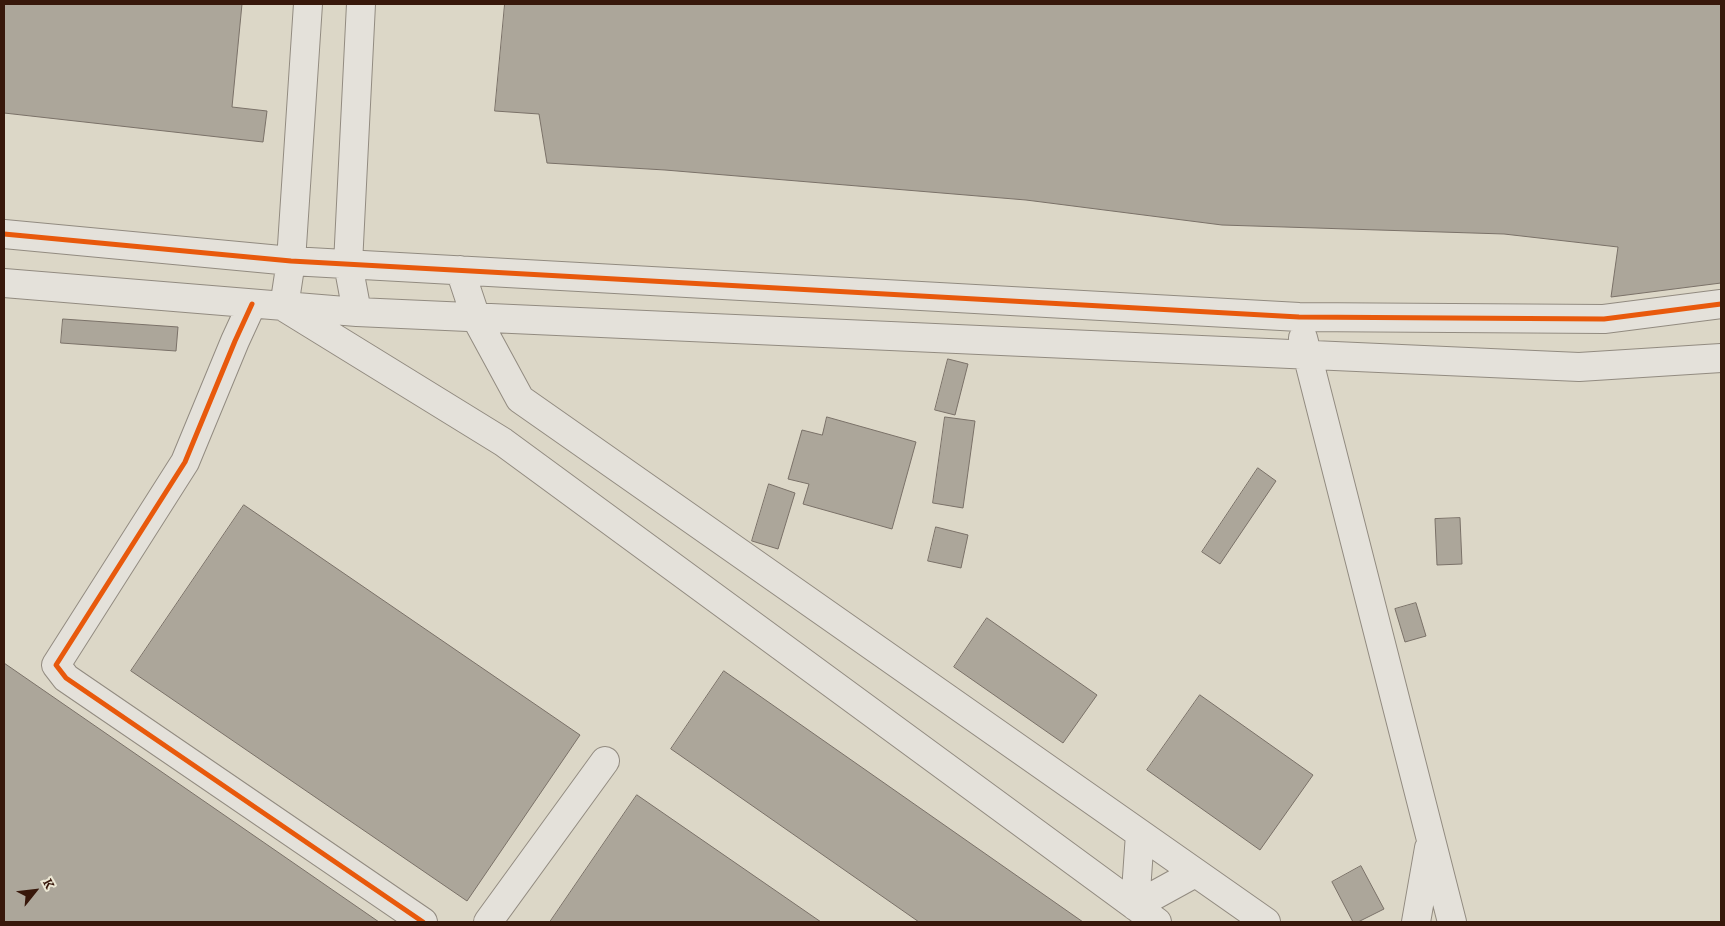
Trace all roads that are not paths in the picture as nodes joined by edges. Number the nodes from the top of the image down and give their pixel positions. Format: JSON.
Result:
{"nodes":[{"id":1,"x":308,"y":4,"type":"edge"},
{"id":2,"x":361,"y":4,"type":"edge"},
{"id":3,"x":4,"y":234,"type":"edge"},
{"id":4,"x":291,"y":261,"type":"junction"},
{"id":5,"x":348,"y":264,"type":"junction"},
{"id":6,"x":460,"y":270,"type":"junction"},
{"id":7,"x":4,"y":282,"type":"edge"},
{"id":8,"x":252,"y":304,"type":"junction"},
{"id":9,"x":1721,"y":304,"type":"edge"},
{"id":10,"x":284,"y":307,"type":"junction"},
{"id":11,"x":357,"y":312,"type":"junction"},
{"id":12,"x":1299,"y":317,"type":"junction"},
{"id":13,"x":476,"y":318,"type":"junction"},
{"id":14,"x":1306,"y":355,"type":"junction"},
{"id":15,"x":1721,"y":358,"type":"edge"},
{"id":16,"x":605,"y":761,"type":"dead end"},
{"id":17,"x":1140,"y":834,"type":"junction"},
{"id":18,"x":1430,"y":839,"type":"junction"},
{"id":19,"x":1195,"y":873,"type":"junction"},
{"id":20,"x":1135,"y":906,"type":"junction"},
{"id":21,"x":423,"y":922,"type":"edge"},
{"id":22,"x":488,"y":922,"type":"edge"},
{"id":23,"x":1157,"y":922,"type":"edge"},
{"id":24,"x":1266,"y":922,"type":"edge"},
{"id":25,"x":1416,"y":922,"type":"edge"},
{"id":26,"x":1452,"y":922,"type":"edge"}],
"edges":[{"from":1,"to":4,"type":"street"},
{"from":2,"to":5,"type":"street"},
{"from":3,"to":4,"type":"street"},
{"from":4,"to":5,"type":"street"},
{"from":4,"to":10,"type":"street"},
{"from":5,"to":6,"type":"street"},
{"from":5,"to":11,"type":"street"},
{"from":6,"to":12,"type":"street"},
{"from":6,"to":13,"type":"street"},
{"from":7,"to":8,"type":"street"},
{"from":8,"to":10,"type":"street"},
{"from":8,"to":21,"type":"street"},
{"from":9,"to":12,"type":"street"},
{"from":10,"to":11,"type":"street"},
{"from":10,"to":20,"type":"street"},
{"from":11,"to":13,"type":"street"},
{"from":12,"to":14,"type":"street"},
{"from":13,"to":14,"type":"street"},
{"from":13,"to":17,"type":"street"},
{"from":14,"to":15,"type":"street"},
{"from":14,"to":18,"type":"street"},
{"from":16,"to":22,"type":"street"},
{"from":17,"to":19,"type":"street"},
{"from":17,"to":20,"type":"street"},
{"from":18,"to":25,"type":"street"},
{"from":18,"to":26,"type":"street"},
{"from":19,"to":20,"type":"street"},
{"from":19,"to":24,"type":"street"},
{"from":20,"to":23,"type":"street"}]}
